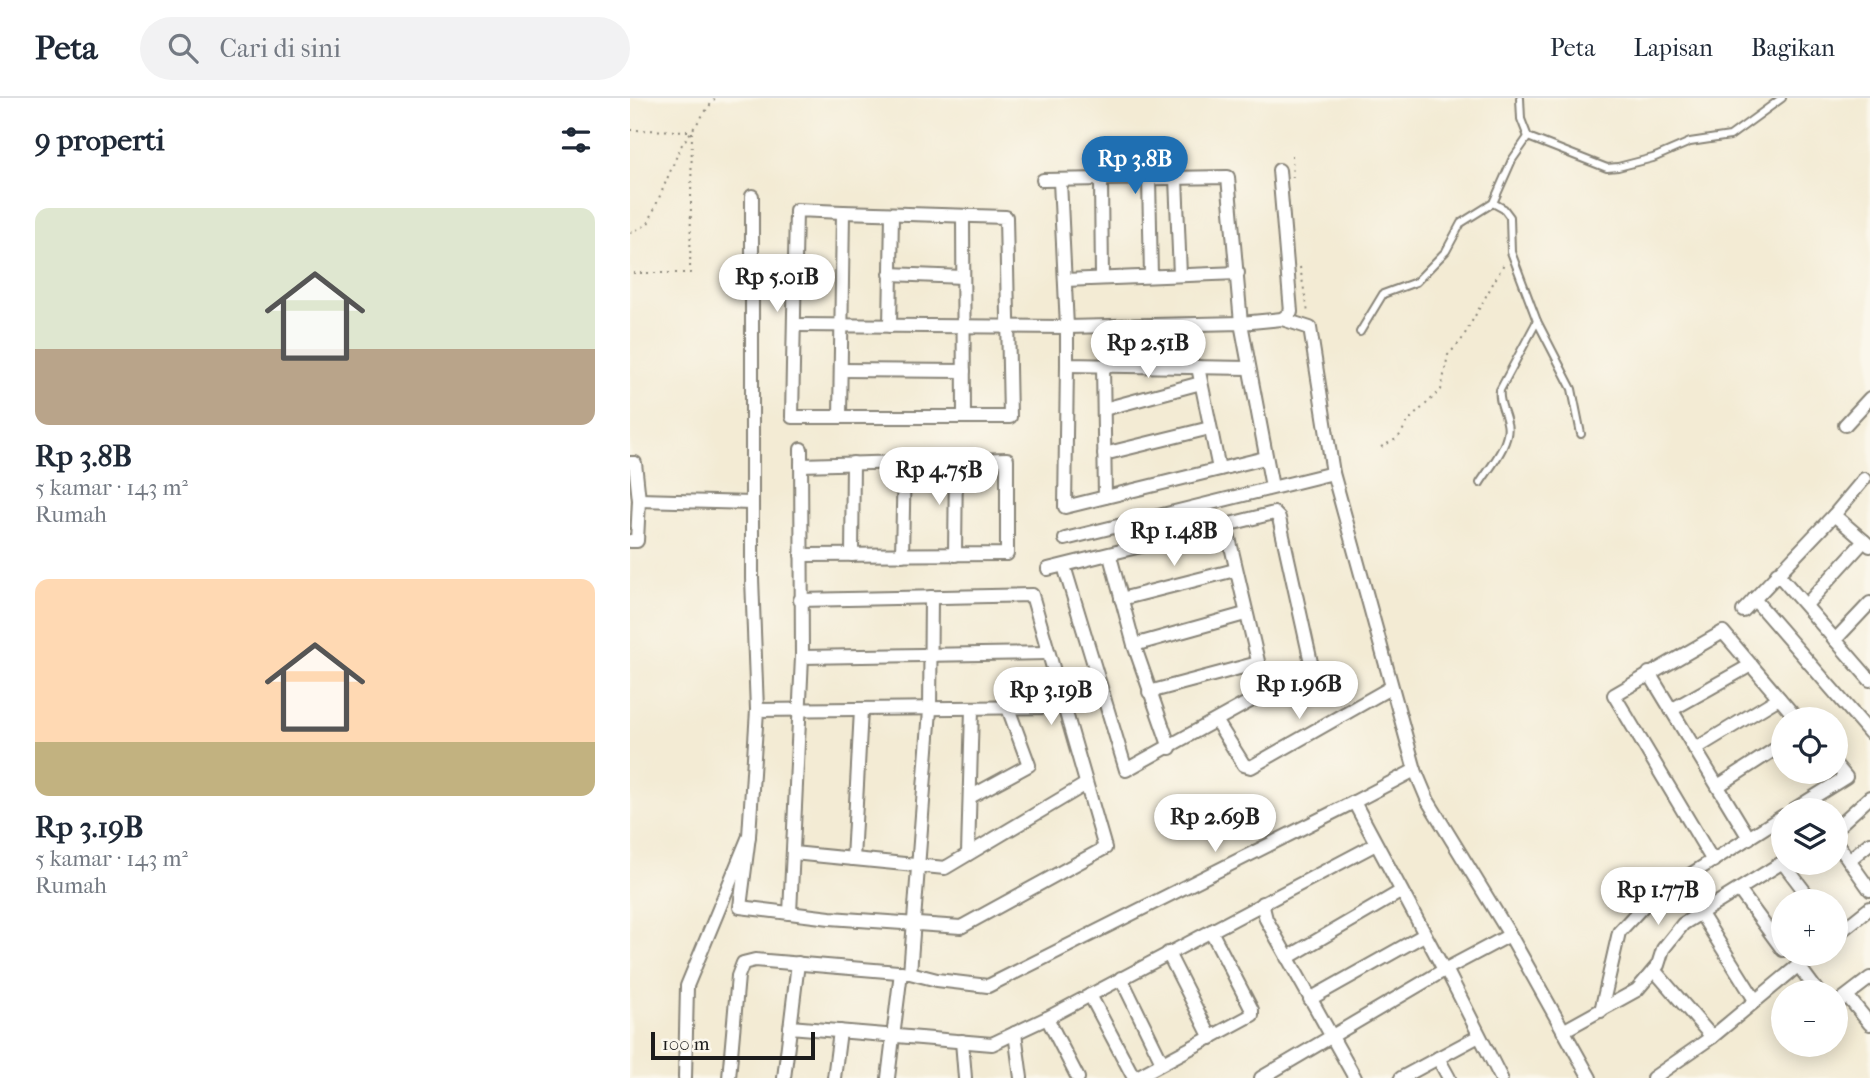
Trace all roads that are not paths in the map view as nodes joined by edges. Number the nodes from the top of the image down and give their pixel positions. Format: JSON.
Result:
{"nodes":[{"id":1,"x":1520,"y":98,"type":"edge"},
{"id":2,"x":1782,"y":98,"type":"edge"},
{"id":3,"x":1528,"y":137,"type":"junction"},
{"id":4,"x":1279,"y":170,"type":"dead end"},
{"id":5,"x":1176,"y":178,"type":"junction"},
{"id":6,"x":1149,"y":179,"type":"junction"},
{"id":7,"x":1043,"y":180,"type":"dead end"},
{"id":8,"x":1101,"y":180,"type":"junction"},
{"id":9,"x":1060,"y":181,"type":"junction"},
{"id":10,"x":752,"y":196,"type":"dead end"},
{"id":11,"x":1493,"y":203,"type":"junction"},
{"id":12,"x":844,"y":212,"type":"junction"},
{"id":13,"x":891,"y":214,"type":"junction"},
{"id":14,"x":963,"y":216,"type":"junction"},
{"id":15,"x":1238,"y":273,"type":"junction"},
{"id":16,"x":890,"y":274,"type":"junction"},
{"id":17,"x":1180,"y":275,"type":"junction"},
{"id":18,"x":1151,"y":276,"type":"junction"},
{"id":19,"x":963,"y":277,"type":"junction"},
{"id":20,"x":1102,"y":278,"type":"junction"},
{"id":21,"x":1065,"y":280,"type":"junction"},
{"id":22,"x":1282,"y":319,"type":"junction"},
{"id":23,"x":1537,"y":321,"type":"junction"},
{"id":24,"x":1241,"y":323,"type":"junction"},
{"id":25,"x":794,"y":325,"type":"junction"},
{"id":26,"x":842,"y":325,"type":"junction"},
{"id":27,"x":890,"y":326,"type":"junction"},
{"id":28,"x":964,"y":326,"type":"junction"},
{"id":29,"x":1009,"y":327,"type":"junction"},
{"id":30,"x":1067,"y":327,"type":"junction"},
{"id":31,"x":1360,"y":332,"type":"dead end"},
{"id":32,"x":1068,"y":365,"type":"junction"},
{"id":33,"x":1103,"y":366,"type":"junction"},
{"id":34,"x":1198,"y":367,"type":"junction"},
{"id":35,"x":1249,"y":368,"type":"junction"},
{"id":36,"x":841,"y":370,"type":"junction"},
{"id":37,"x":964,"y":371,"type":"junction"},
{"id":38,"x":1201,"y":383,"type":"junction"},
{"id":39,"x":1870,"y":398,"type":"edge"},
{"id":40,"x":1104,"y":409,"type":"junction"},
{"id":41,"x":840,"y":417,"type":"junction"},
{"id":42,"x":964,"y":417,"type":"junction"},
{"id":43,"x":1844,"y":425,"type":"dead end"},
{"id":44,"x":1210,"y":428,"type":"junction"},
{"id":45,"x":1581,"y":434,"type":"dead end"},
{"id":46,"x":801,"y":449,"type":"dead end"},
{"id":47,"x":1104,"y":454,"type":"junction"},
{"id":48,"x":1265,"y":458,"type":"junction"},
{"id":49,"x":956,"y":460,"type":"junction"},
{"id":50,"x":904,"y":462,"type":"junction"},
{"id":51,"x":630,"y":463,"type":"edge"},
{"id":52,"x":853,"y":463,"type":"junction"},
{"id":53,"x":801,"y":465,"type":"junction"},
{"id":54,"x":1219,"y":469,"type":"junction"},
{"id":55,"x":1333,"y":473,"type":"junction"},
{"id":56,"x":1868,"y":480,"type":"edge"},
{"id":57,"x":1480,"y":483,"type":"dead end"},
{"id":58,"x":1272,"y":487,"type":"junction"},
{"id":59,"x":1105,"y":497,"type":"junction"},
{"id":60,"x":639,"y":500,"type":"junction"},
{"id":61,"x":752,"y":503,"type":"junction"},
{"id":62,"x":1834,"y":515,"type":"junction"},
{"id":63,"x":1226,"y":525,"type":"junction"},
{"id":64,"x":1065,"y":539,"type":"dead end"},
{"id":65,"x":630,"y":541,"type":"edge"},
{"id":66,"x":1867,"y":544,"type":"edge"},
{"id":67,"x":801,"y":555,"type":"junction"},
{"id":68,"x":852,"y":555,"type":"junction"},
{"id":69,"x":902,"y":555,"type":"junction"},
{"id":70,"x":955,"y":555,"type":"junction"},
{"id":71,"x":1110,"y":556,"type":"junction"},
{"id":72,"x":1064,"y":566,"type":"junction"},
{"id":73,"x":1048,"y":569,"type":"dead end"},
{"id":74,"x":1235,"y":570,"type":"junction"},
{"id":75,"x":1777,"y":573,"type":"junction"},
{"id":76,"x":931,"y":597,"type":"junction"},
{"id":77,"x":1121,"y":599,"type":"junction"},
{"id":78,"x":1754,"y":599,"type":"junction"},
{"id":79,"x":800,"y":600,"type":"junction"},
{"id":80,"x":1870,"y":603,"type":"edge"},
{"id":81,"x":1806,"y":605,"type":"junction"},
{"id":82,"x":1743,"y":611,"type":"dead end"},
{"id":83,"x":1245,"y":614,"type":"junction"},
{"id":84,"x":1835,"y":640,"type":"junction"},
{"id":85,"x":1134,"y":645,"type":"junction"},
{"id":86,"x":1048,"y":653,"type":"junction"},
{"id":87,"x":930,"y":654,"type":"junction"},
{"id":88,"x":802,"y":657,"type":"junction"},
{"id":89,"x":1258,"y":663,"type":"junction"},
{"id":90,"x":1751,"y":665,"type":"junction"},
{"id":91,"x":1649,"y":673,"type":"junction"},
{"id":92,"x":1868,"y":674,"type":"edge"},
{"id":93,"x":1390,"y":688,"type":"junction"},
{"id":94,"x":1265,"y":691,"type":"junction"},
{"id":95,"x":1149,"y":692,"type":"junction"},
{"id":96,"x":1779,"y":698,"type":"junction"},
{"id":97,"x":1063,"y":707,"type":"junction"},
{"id":98,"x":1787,"y":707,"type":"edge"},
{"id":99,"x":1008,"y":708,"type":"junction"},
{"id":100,"x":972,"y":709,"type":"junction"},
{"id":101,"x":757,"y":710,"type":"junction"},
{"id":102,"x":800,"y":710,"type":"junction"},
{"id":103,"x":861,"y":710,"type":"junction"},
{"id":104,"x":930,"y":710,"type":"junction"},
{"id":105,"x":1671,"y":710,"type":"junction"},
{"id":106,"x":1217,"y":722,"type":"junction"},
{"id":107,"x":1870,"y":733,"type":"edge"},
{"id":108,"x":1170,"y":748,"type":"junction"},
{"id":109,"x":1695,"y":749,"type":"junction"},
{"id":110,"x":1771,"y":752,"type":"edge"},
{"id":111,"x":1415,"y":770,"type":"junction"},
{"id":112,"x":1086,"y":784,"type":"junction"},
{"id":113,"x":1835,"y":784,"type":"edge"},
{"id":114,"x":1718,"y":786,"type":"junction"},
{"id":115,"x":970,"y":797,"type":"junction"},
{"id":116,"x":1870,"y":797,"type":"edge"},
{"id":117,"x":1812,"y":798,"type":"edge"},
{"id":118,"x":1354,"y":803,"type":"junction"},
{"id":119,"x":1848,"y":817,"type":"edge"},
{"id":120,"x":1771,"y":824,"type":"edge"},
{"id":121,"x":749,"y":835,"type":"junction"},
{"id":122,"x":1749,"y":838,"type":"junction"},
{"id":123,"x":1870,"y":843,"type":"edge"},
{"id":124,"x":1376,"y":844,"type":"junction"},
{"id":125,"x":793,"y":853,"type":"junction"},
{"id":126,"x":968,"y":854,"type":"junction"},
{"id":127,"x":853,"y":859,"type":"junction"},
{"id":128,"x":1713,"y":860,"type":"junction"},
{"id":129,"x":1849,"y":860,"type":"joint"},
{"id":130,"x":920,"y":863,"type":"junction"},
{"id":131,"x":1771,"y":870,"type":"edge"},
{"id":132,"x":1792,"y":875,"type":"edge"},
{"id":133,"x":1803,"y":889,"type":"edge"},
{"id":134,"x":1739,"y":890,"type":"junction"},
{"id":135,"x":1870,"y":890,"type":"edge"},
{"id":136,"x":1400,"y":892,"type":"junction"},
{"id":137,"x":1262,"y":903,"type":"junction"},
{"id":138,"x":1870,"y":908,"type":"edge"},
{"id":139,"x":790,"y":914,"type":"junction"},
{"id":140,"x":1701,"y":914,"type":"junction"},
{"id":141,"x":1848,"y":924,"type":"edge"},
{"id":142,"x":914,"y":925,"type":"junction"},
{"id":143,"x":1211,"y":931,"type":"junction"},
{"id":144,"x":1771,"y":933,"type":"edge"},
{"id":145,"x":1424,"y":935,"type":"junction"},
{"id":146,"x":1510,"y":935,"type":"junction"},
{"id":147,"x":1168,"y":953,"type":"junction"},
{"id":148,"x":1287,"y":958,"type":"junction"},
{"id":149,"x":798,"y":963,"type":"junction"},
{"id":150,"x":1797,"y":966,"type":"joint"},
{"id":151,"x":1446,"y":969,"type":"junction"},
{"id":152,"x":1654,"y":970,"type":"junction"},
{"id":153,"x":906,"y":972,"type":"junction"},
{"id":154,"x":1121,"y":978,"type":"junction"},
{"id":155,"x":1870,"y":978,"type":"edge"},
{"id":156,"x":1808,"y":980,"type":"edge"},
{"id":157,"x":1090,"y":995,"type":"junction"},
{"id":158,"x":1848,"y":997,"type":"joint"},
{"id":159,"x":1310,"y":999,"type":"junction"},
{"id":160,"x":1755,"y":1000,"type":"junction"},
{"id":161,"x":1601,"y":1011,"type":"junction"},
{"id":162,"x":1047,"y":1018,"type":"junction"},
{"id":163,"x":1870,"y":1024,"type":"edge"},
{"id":164,"x":790,"y":1027,"type":"junction"},
{"id":165,"x":840,"y":1031,"type":"junction"},
{"id":166,"x":1563,"y":1031,"type":"junction"},
{"id":167,"x":1015,"y":1033,"type":"junction"},
{"id":168,"x":894,"y":1034,"type":"junction"},
{"id":169,"x":1479,"y":1036,"type":"junction"},
{"id":170,"x":1333,"y":1037,"type":"junction"},
{"id":171,"x":1712,"y":1037,"type":"junction"},
{"id":172,"x":1211,"y":1038,"type":"junction"},
{"id":173,"x":962,"y":1041,"type":"junction"},
{"id":174,"x":1438,"y":1058,"type":"junction"},
{"id":175,"x":1162,"y":1062,"type":"junction"},
{"id":176,"x":685,"y":1078,"type":"edge"},
{"id":177,"x":729,"y":1078,"type":"edge"},
{"id":178,"x":785,"y":1078,"type":"edge"},
{"id":179,"x":834,"y":1078,"type":"edge"},
{"id":180,"x":888,"y":1078,"type":"edge"},
{"id":181,"x":965,"y":1078,"type":"edge"},
{"id":182,"x":1021,"y":1078,"type":"edge"},
{"id":183,"x":1078,"y":1078,"type":"edge"},
{"id":184,"x":1134,"y":1078,"type":"edge"},
{"id":185,"x":1261,"y":1078,"type":"edge"},
{"id":186,"x":1355,"y":1078,"type":"edge"},
{"id":187,"x":1401,"y":1078,"type":"edge"},
{"id":188,"x":1449,"y":1078,"type":"edge"},
{"id":189,"x":1501,"y":1078,"type":"edge"},
{"id":190,"x":1590,"y":1078,"type":"edge"},
{"id":191,"x":1653,"y":1078,"type":"edge"}],
"edges":[{"from":1,"to":3,"type":"lane"},
{"from":2,"to":3,"type":"lane"},
{"from":3,"to":11,"type":"lane"},
{"from":4,"to":22,"type":"street"},
{"from":5,"to":6,"type":"street"},
{"from":5,"to":15,"type":"street"},
{"from":5,"to":17,"type":"street"},
{"from":6,"to":8,"type":"street"},
{"from":6,"to":18,"type":"street"},
{"from":7,"to":9,"type":"street"},
{"from":8,"to":9,"type":"street"},
{"from":8,"to":20,"type":"street"},
{"from":9,"to":21,"type":"street"},
{"from":10,"to":61,"type":"street"},
{"from":11,"to":23,"type":"lane"},
{"from":11,"to":31,"type":"lane"},
{"from":12,"to":13,"type":"street"},
{"from":12,"to":25,"type":"street"},
{"from":12,"to":26,"type":"street"},
{"from":13,"to":14,"type":"street"},
{"from":13,"to":16,"type":"street"},
{"from":14,"to":19,"type":"street"},
{"from":14,"to":29,"type":"street"},
{"from":15,"to":17,"type":"street"},
{"from":15,"to":24,"type":"street"},
{"from":16,"to":19,"type":"street"},
{"from":16,"to":27,"type":"street"},
{"from":17,"to":18,"type":"street"},
{"from":18,"to":20,"type":"street"},
{"from":19,"to":28,"type":"street"},
{"from":20,"to":21,"type":"street"},
{"from":21,"to":30,"type":"street"},
{"from":22,"to":24,"type":"street"},
{"from":22,"to":55,"type":"street"},
{"from":23,"to":45,"type":"lane"},
{"from":23,"to":57,"type":"lane"},
{"from":24,"to":30,"type":"street"},
{"from":24,"to":35,"type":"street"},
{"from":25,"to":26,"type":"street"},
{"from":25,"to":41,"type":"street"},
{"from":26,"to":27,"type":"street"},
{"from":26,"to":36,"type":"street"},
{"from":27,"to":28,"type":"street"},
{"from":28,"to":29,"type":"street"},
{"from":28,"to":37,"type":"street"},
{"from":29,"to":30,"type":"street"},
{"from":29,"to":42,"type":"street"},
{"from":30,"to":32,"type":"street"},
{"from":32,"to":33,"type":"street"},
{"from":32,"to":59,"type":"street"},
{"from":33,"to":34,"type":"street"},
{"from":33,"to":40,"type":"street"},
{"from":34,"to":35,"type":"street"},
{"from":34,"to":38,"type":"street"},
{"from":35,"to":48,"type":"street"},
{"from":36,"to":37,"type":"street"},
{"from":36,"to":41,"type":"street"},
{"from":37,"to":42,"type":"street"},
{"from":38,"to":40,"type":"street"},
{"from":38,"to":44,"type":"street"},
{"from":39,"to":43,"type":"street"},
{"from":40,"to":47,"type":"street"},
{"from":41,"to":42,"type":"street"},
{"from":44,"to":47,"type":"street"},
{"from":44,"to":54,"type":"street"},
{"from":46,"to":53,"type":"street"},
{"from":47,"to":59,"type":"street"},
{"from":48,"to":54,"type":"street"},
{"from":48,"to":58,"type":"street"},
{"from":49,"to":50,"type":"street"},
{"from":49,"to":70,"type":"street"},
{"from":49,"to":70,"type":"street"},
{"from":50,"to":52,"type":"street"},
{"from":50,"to":69,"type":"street"},
{"from":51,"to":60,"type":"street"},
{"from":52,"to":53,"type":"street"},
{"from":52,"to":68,"type":"street"},
{"from":53,"to":67,"type":"street"},
{"from":54,"to":59,"type":"street"},
{"from":55,"to":58,"type":"street"},
{"from":55,"to":93,"type":"street"},
{"from":56,"to":62,"type":"street"},
{"from":58,"to":64,"type":"street"},
{"from":60,"to":61,"type":"street"},
{"from":60,"to":65,"type":"street"},
{"from":61,"to":101,"type":"street"},
{"from":62,"to":66,"type":"street"},
{"from":62,"to":75,"type":"street"},
{"from":63,"to":71,"type":"street"},
{"from":63,"to":74,"type":"street"},
{"from":63,"to":94,"type":"street"},
{"from":66,"to":81,"type":"street"},
{"from":67,"to":68,"type":"street"},
{"from":67,"to":79,"type":"street"},
{"from":68,"to":69,"type":"street"},
{"from":69,"to":70,"type":"street"},
{"from":71,"to":72,"type":"street"},
{"from":71,"to":77,"type":"street"},
{"from":72,"to":73,"type":"street"},
{"from":72,"to":108,"type":"street"},
{"from":74,"to":77,"type":"street"},
{"from":74,"to":83,"type":"street"},
{"from":75,"to":78,"type":"street"},
{"from":75,"to":81,"type":"street"},
{"from":76,"to":79,"type":"street"},
{"from":76,"to":86,"type":"street"},
{"from":76,"to":87,"type":"street"},
{"from":77,"to":85,"type":"street"},
{"from":78,"to":82,"type":"street"},
{"from":78,"to":107,"type":"street"},
{"from":79,"to":88,"type":"street"},
{"from":80,"to":84,"type":"street"},
{"from":81,"to":84,"type":"street"},
{"from":83,"to":85,"type":"street"},
{"from":83,"to":89,"type":"street"},
{"from":84,"to":92,"type":"street"},
{"from":85,"to":95,"type":"street"},
{"from":86,"to":87,"type":"street"},
{"from":86,"to":97,"type":"street"},
{"from":87,"to":88,"type":"street"},
{"from":87,"to":104,"type":"street"},
{"from":88,"to":102,"type":"street"},
{"from":89,"to":94,"type":"street"},
{"from":89,"to":95,"type":"street"},
{"from":90,"to":91,"type":"street"},
{"from":90,"to":96,"type":"street"},
{"from":90,"to":105,"type":"street"},
{"from":91,"to":105,"type":"street"},
{"from":91,"to":128,"type":"street"},
{"from":93,"to":106,"type":"street"},
{"from":93,"to":111,"type":"street"},
{"from":94,"to":106,"type":"street"},
{"from":95,"to":108,"type":"street"},
{"from":96,"to":98,"type":"street"},
{"from":96,"to":109,"type":"street"},
{"from":97,"to":99,"type":"street"},
{"from":97,"to":112,"type":"street"},
{"from":99,"to":100,"type":"street"},
{"from":99,"to":115,"type":"street"},
{"from":100,"to":104,"type":"street"},
{"from":100,"to":115,"type":"street"},
{"from":101,"to":102,"type":"street"},
{"from":101,"to":121,"type":"street"},
{"from":102,"to":103,"type":"street"},
{"from":102,"to":125,"type":"street"},
{"from":103,"to":104,"type":"street"},
{"from":103,"to":127,"type":"street"},
{"from":104,"to":130,"type":"street"},
{"from":105,"to":109,"type":"street"},
{"from":106,"to":108,"type":"street"},
{"from":109,"to":114,"type":"street"},
{"from":110,"to":114,"type":"street"},
{"from":111,"to":118,"type":"street"},
{"from":111,"to":146,"type":"street"},
{"from":112,"to":126,"type":"street"},
{"from":112,"to":142,"type":"street"},
{"from":113,"to":117,"type":"street"},
{"from":114,"to":122,"type":"street"},
{"from":115,"to":126,"type":"street"},
{"from":116,"to":119,"type":"street"},
{"from":118,"to":124,"type":"street"},
{"from":118,"to":153,"type":"street"},
{"from":120,"to":122,"type":"street"},
{"from":121,"to":139,"type":"street"},
{"from":121,"to":176,"type":"street"},
{"from":122,"to":128,"type":"street"},
{"from":123,"to":129,"type":"street"},
{"from":124,"to":136,"type":"street"},
{"from":124,"to":137,"type":"street"},
{"from":125,"to":127,"type":"street"},
{"from":125,"to":139,"type":"street"},
{"from":126,"to":130,"type":"street"},
{"from":127,"to":130,"type":"street"},
{"from":128,"to":161,"type":"street"},
{"from":129,"to":135,"type":"street"},
{"from":130,"to":142,"type":"street"},
{"from":131,"to":134,"type":"street"},
{"from":132,"to":133,"type":"street"},
{"from":134,"to":140,"type":"street"},
{"from":134,"to":144,"type":"street"},
{"from":136,"to":145,"type":"street"},
{"from":136,"to":148,"type":"street"},
{"from":137,"to":143,"type":"street"},
{"from":137,"to":148,"type":"street"},
{"from":138,"to":141,"type":"street"},
{"from":139,"to":142,"type":"street"},
{"from":140,"to":152,"type":"street"},
{"from":140,"to":160,"type":"street"},
{"from":142,"to":153,"type":"street"},
{"from":143,"to":147,"type":"street"},
{"from":143,"to":172,"type":"street"},
{"from":145,"to":151,"type":"street"},
{"from":145,"to":159,"type":"street"},
{"from":146,"to":151,"type":"street"},
{"from":146,"to":166,"type":"street"},
{"from":147,"to":154,"type":"street"},
{"from":147,"to":172,"type":"street"},
{"from":148,"to":159,"type":"street"},
{"from":149,"to":153,"type":"street"},
{"from":149,"to":164,"type":"street"},
{"from":149,"to":177,"type":"street"},
{"from":150,"to":156,"type":"street"},
{"from":150,"to":160,"type":"street"},
{"from":151,"to":169,"type":"street"},
{"from":151,"to":170,"type":"street"},
{"from":152,"to":161,"type":"street"},
{"from":152,"to":171,"type":"street"},
{"from":153,"to":168,"type":"street"},
{"from":154,"to":157,"type":"street"},
{"from":154,"to":175,"type":"street"},
{"from":155,"to":158,"type":"street"},
{"from":157,"to":162,"type":"street"},
{"from":157,"to":184,"type":"street"},
{"from":158,"to":163,"type":"street"},
{"from":159,"to":170,"type":"street"},
{"from":160,"to":171,"type":"street"},
{"from":161,"to":166,"type":"street"},
{"from":162,"to":167,"type":"street"},
{"from":162,"to":183,"type":"street"},
{"from":164,"to":165,"type":"street"},
{"from":164,"to":178,"type":"street"},
{"from":165,"to":168,"type":"street"},
{"from":165,"to":179,"type":"street"},
{"from":166,"to":190,"type":"street"},
{"from":167,"to":173,"type":"street"},
{"from":167,"to":182,"type":"street"},
{"from":168,"to":173,"type":"street"},
{"from":168,"to":180,"type":"street"},
{"from":169,"to":174,"type":"street"},
{"from":169,"to":189,"type":"street"},
{"from":170,"to":185,"type":"street"},
{"from":170,"to":186,"type":"street"},
{"from":171,"to":191,"type":"street"},
{"from":172,"to":175,"type":"street"},
{"from":173,"to":181,"type":"street"},
{"from":174,"to":187,"type":"street"},
{"from":174,"to":188,"type":"street"},
{"from":175,"to":184,"type":"street"}]}
